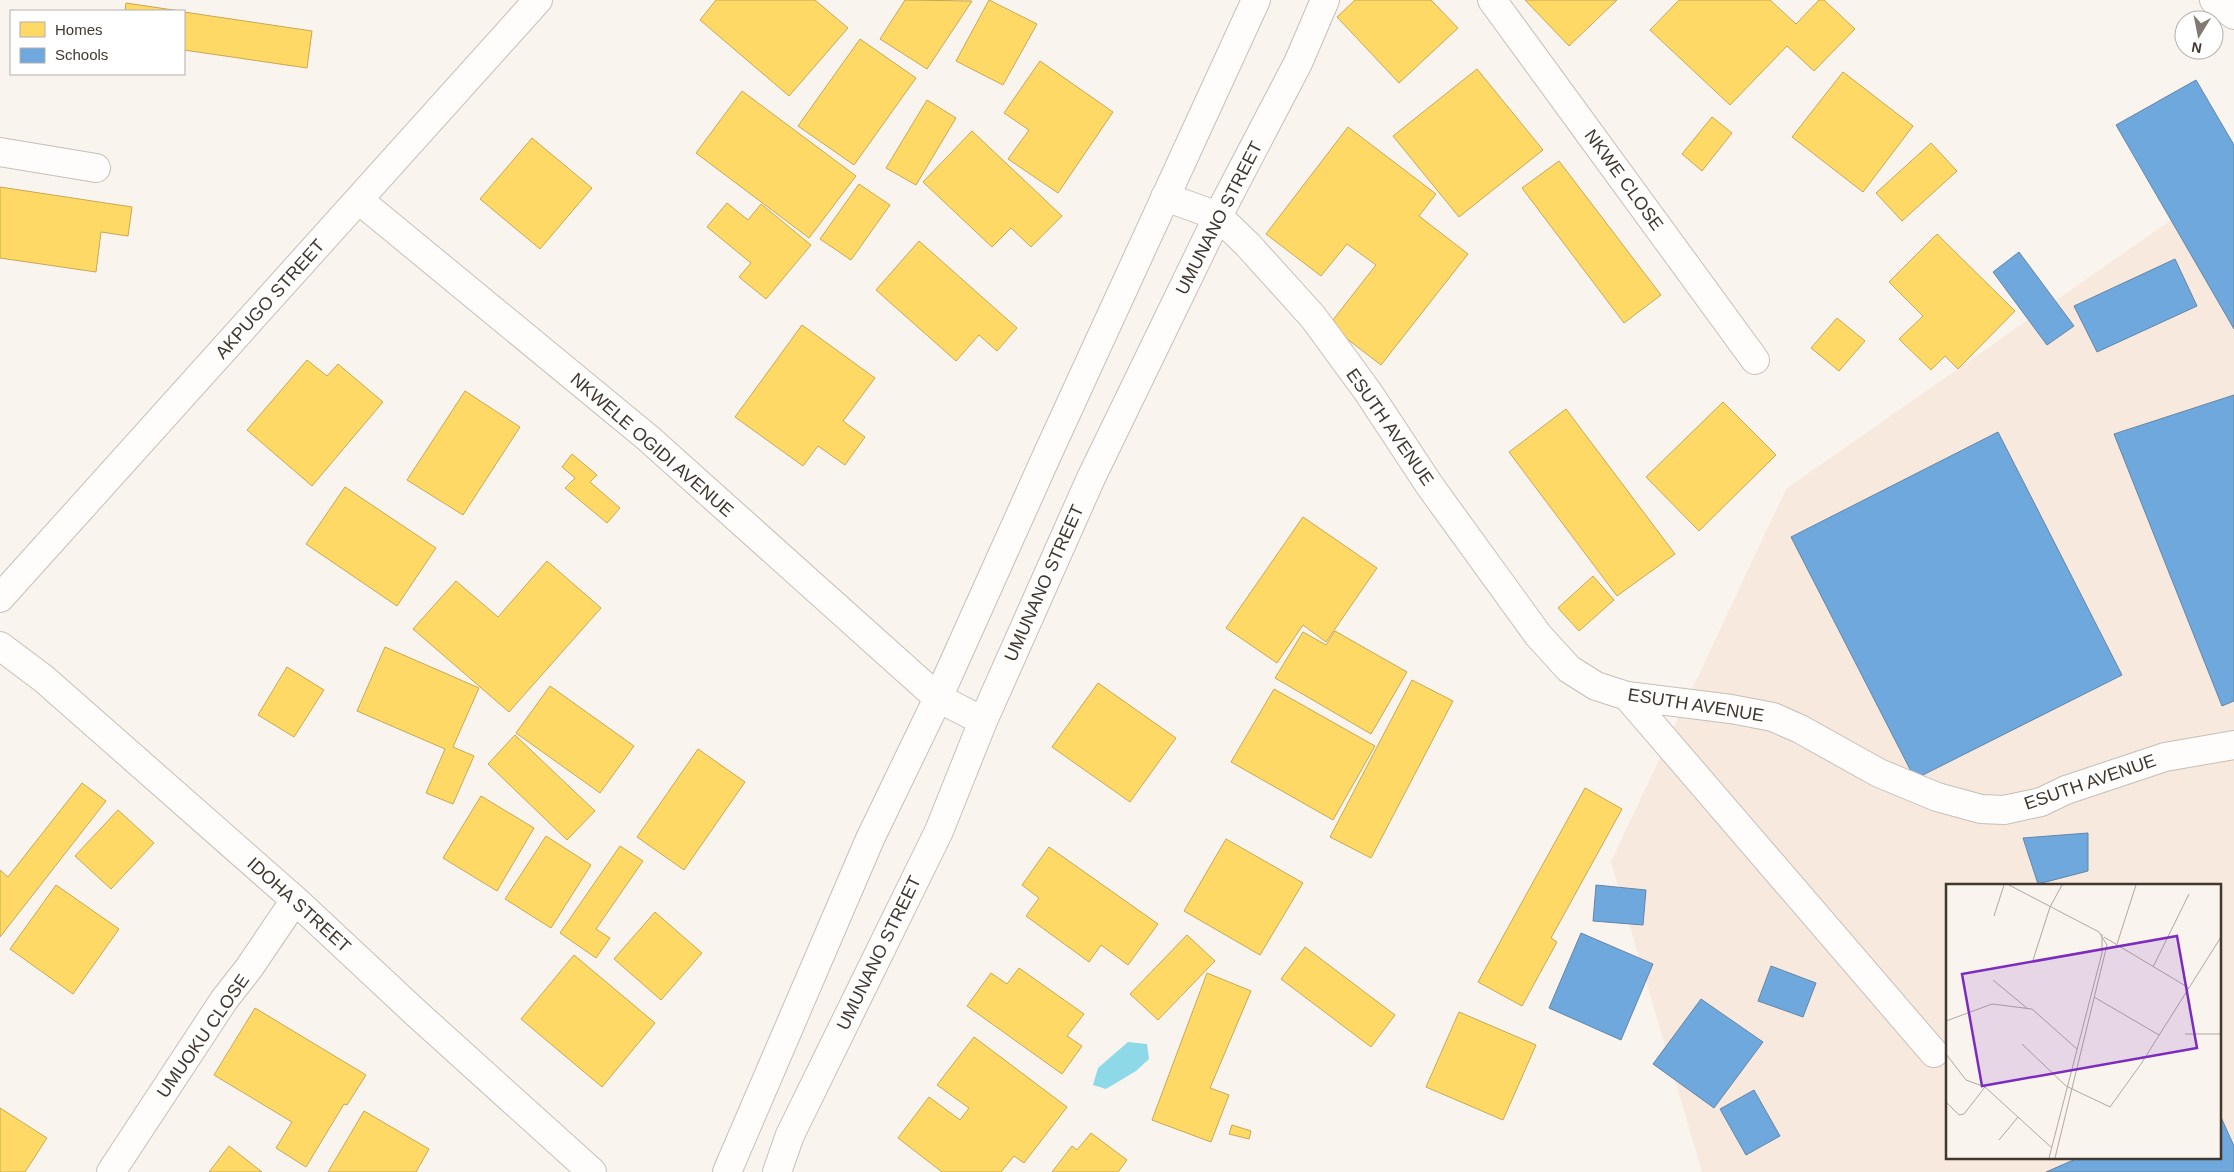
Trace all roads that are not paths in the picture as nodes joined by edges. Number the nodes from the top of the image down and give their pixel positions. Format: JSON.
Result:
{"nodes":[{"id":1,"x":538,"y":0,"type":"edge"},
{"id":2,"x":1256,"y":0,"type":"edge"},
{"id":3,"x":1325,"y":0,"type":"edge"},
{"id":4,"x":1492,"y":0,"type":"edge"},
{"id":5,"x":2214,"y":0,"type":"edge"},
{"id":6,"x":2234,"y":15,"type":"edge"},
{"id":7,"x":0,"y":152,"type":"edge"},
{"id":8,"x":96,"y":168,"type":"dead end"},
{"id":9,"x":1165,"y":197,"type":"junction"},
{"id":10,"x":359,"y":200,"type":"junction"},
{"id":11,"x":1218,"y":216,"type":"junction"},
{"id":12,"x":1755,"y":360,"type":"dead end"},
{"id":13,"x":0,"y":598,"type":"edge"},
{"id":14,"x":0,"y":646,"type":"edge"},
{"id":15,"x":1627,"y":696,"type":"junction"},
{"id":16,"x":938,"y":698,"type":"junction"},
{"id":17,"x":983,"y":721,"type":"junction"},
{"id":18,"x":2234,"y":745,"type":"edge"},
{"id":19,"x":295,"y":900,"type":"junction"},
{"id":20,"x":1934,"y":1053,"type":"dead end"},
{"id":21,"x":111,"y":1172,"type":"edge"},
{"id":22,"x":592,"y":1172,"type":"edge"},
{"id":23,"x":727,"y":1172,"type":"edge"},
{"id":24,"x":776,"y":1172,"type":"edge"}],
"edges":[{"from":1,"to":10,"type":"street","name":"AKPUGO STREET"},
{"from":2,"to":9,"type":"street"},
{"from":3,"to":11,"type":"street","name":"UMUNANO STREET"},
{"from":4,"to":12,"type":"street","name":"NKWE CLOSE"},
{"from":5,"to":6,"type":"street"},
{"from":7,"to":8,"type":"street"},
{"from":9,"to":11,"type":"street"},
{"from":9,"to":16,"type":"street"},
{"from":10,"to":13,"type":"street","name":"AKPUGO STREET"},
{"from":10,"to":16,"type":"street","name":"NKWELE OGIDI AVENUE"},
{"from":11,"to":15,"type":"street","name":"ESUTH AVENUE"},
{"from":11,"to":17,"type":"street","name":"UMUNANO STREET"},
{"from":14,"to":19,"type":"street","name":"IDOHA STREET"},
{"from":15,"to":18,"type":"street","name":"ESUTH AVENUE"},
{"from":15,"to":20,"type":"street"},
{"from":16,"to":17,"type":"street","name":"NKWELE OGIDI AVENUE"},
{"from":16,"to":23,"type":"street"},
{"from":17,"to":24,"type":"street","name":"UMUNANO STREET"},
{"from":19,"to":21,"type":"street","name":"UMUOKU CLOSE"},
{"from":19,"to":22,"type":"street","name":"IDOHA STREET"}]}
